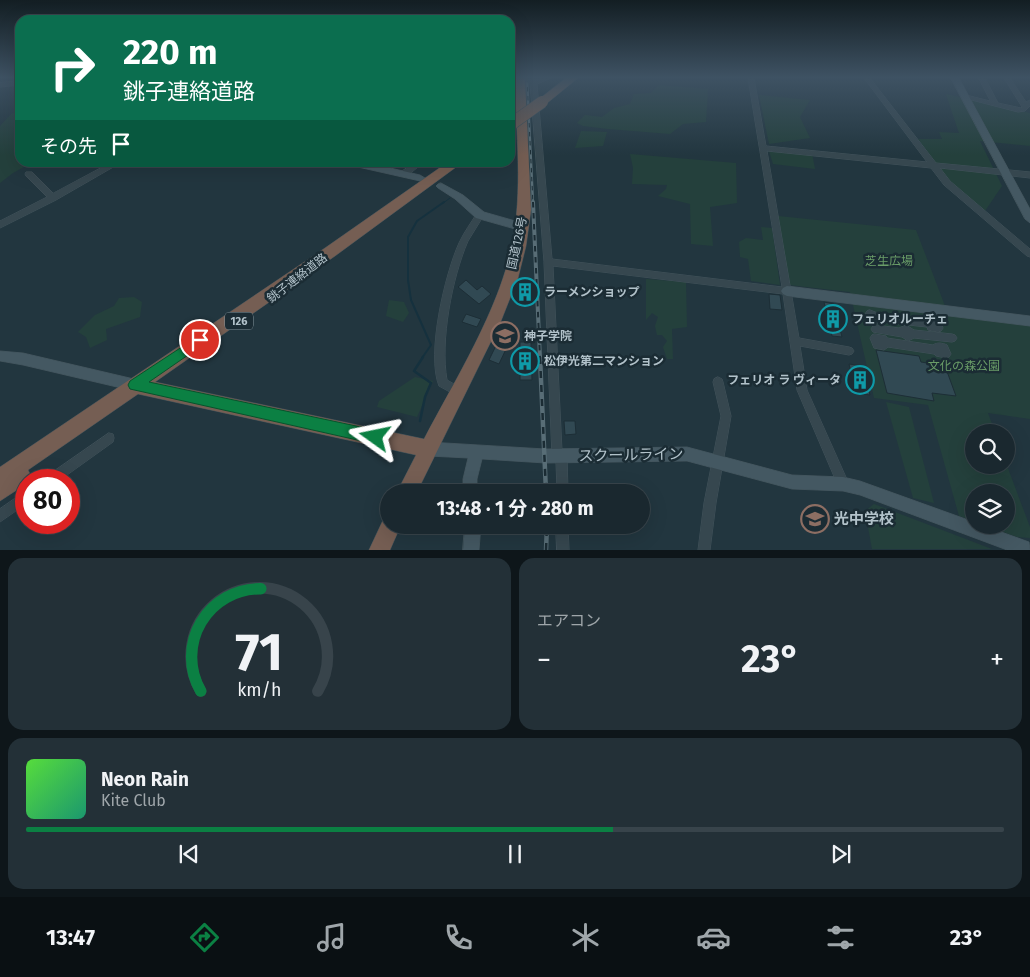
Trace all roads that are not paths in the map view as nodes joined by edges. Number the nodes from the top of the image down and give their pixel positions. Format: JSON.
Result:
{"nodes":[{"id":1,"x":528,"y":104,"type":"edge"},
{"id":2,"x":531,"y":104,"type":"edge"},
{"id":3,"x":540,"y":104,"type":"edge"},
{"id":4,"x":755,"y":104,"type":"edge"},
{"id":5,"x":886,"y":104,"type":"edge"},
{"id":6,"x":969,"y":104,"type":"edge"},
{"id":7,"x":995,"y":104,"type":"edge"},
{"id":8,"x":1028,"y":104,"type":"edge"},
{"id":9,"x":515,"y":121,"type":"edge"},
{"id":10,"x":762,"y":148,"type":"junction"},
{"id":11,"x":932,"y":165,"type":"junction"},
{"id":12,"x":110,"y":167,"type":"edge"},
{"id":13,"x":372,"y":167,"type":"edge"},
{"id":14,"x":414,"y":167,"type":"edge"},
{"id":15,"x":450,"y":167,"type":"edge"},
{"id":16,"x":1005,"y":173,"type":"junction"},
{"id":17,"x":29,"y":174,"type":"dead end"},
{"id":18,"x":404,"y":174,"type":"junction"},
{"id":19,"x":1030,"y":175,"type":"edge"},
{"id":20,"x":420,"y":178,"type":"dead end"},
{"id":21,"x":441,"y":186,"type":"dead end"},
{"id":22,"x":53,"y":198,"type":"junction"},
{"id":23,"x":480,"y":216,"type":"junction"},
{"id":24,"x":1030,"y":220,"type":"edge"},
{"id":25,"x":0,"y":225,"type":"edge"},
{"id":26,"x":522,"y":227,"type":"junction"},
{"id":27,"x":1030,"y":254,"type":"edge"},
{"id":28,"x":548,"y":262,"type":"junction"},
{"id":29,"x":787,"y":291,"type":"junction"},
{"id":30,"x":1030,"y":321,"type":"edge"},
{"id":31,"x":934,"y":330,"type":"junction"},
{"id":32,"x":907,"y":333,"type":"junction"},
{"id":33,"x":952,"y":338,"type":"dead end"},
{"id":34,"x":794,"y":342,"type":"junction"},
{"id":35,"x":849,"y":351,"type":"dead end"},
{"id":36,"x":0,"y":356,"type":"edge"},
{"id":37,"x":718,"y":382,"type":"dead end"},
{"id":38,"x":140,"y":386,"type":"junction"},
{"id":39,"x":459,"y":392,"type":"junction"},
{"id":40,"x":109,"y":438,"type":"dead end"},
{"id":41,"x":429,"y":449,"type":"junction"},
{"id":42,"x":478,"y":452,"type":"junction"},
{"id":43,"x":560,"y":456,"type":"junction"},
{"id":44,"x":718,"y":461,"type":"junction"},
{"id":45,"x":66,"y":469,"type":"edge"},
{"id":46,"x":0,"y":478,"type":"edge"},
{"id":47,"x":411,"y":484,"type":"edge"},
{"id":48,"x":470,"y":484,"type":"edge"},
{"id":49,"x":562,"y":484,"type":"edge"},
{"id":50,"x":843,"y":484,"type":"junction"},
{"id":51,"x":0,"y":491,"type":"edge"},
{"id":52,"x":15,"y":505,"type":"edge"},
{"id":53,"x":0,"y":516,"type":"edge"},
{"id":54,"x":387,"y":534,"type":"edge"},
{"id":55,"x":472,"y":534,"type":"edge"},
{"id":56,"x":562,"y":534,"type":"edge"},
{"id":57,"x":379,"y":550,"type":"edge"},
{"id":58,"x":471,"y":550,"type":"edge"},
{"id":59,"x":562,"y":550,"type":"edge"},
{"id":60,"x":704,"y":550,"type":"edge"},
{"id":61,"x":1029,"y":550,"type":"edge"}],
"edges":[{"from":1,"to":26,"type":"highway","name":"国道126号"},
{"from":2,"to":28,"type":"street"},
{"from":3,"to":9,"type":"highway","bridge":true},
{"from":4,"to":10,"type":"street"},
{"from":5,"to":11,"type":"street"},
{"from":6,"to":16,"type":"street"},
{"from":7,"to":8,"type":"street"},
{"from":10,"to":11,"type":"street"},
{"from":10,"to":29,"type":"street"},
{"from":11,"to":16,"type":"street"},
{"from":11,"to":27,"type":"street"},
{"from":12,"to":22,"type":"street"},
{"from":13,"to":18,"type":"street"},
{"from":14,"to":18,"type":"street"},
{"from":15,"to":38,"type":"highway","name":"銚子連絡道路","number":"126"},
{"from":16,"to":19,"type":"street"},
{"from":16,"to":24,"type":"street"},
{"from":17,"to":22,"type":"street"},
{"from":18,"to":20,"type":"street"},
{"from":21,"to":23,"type":"street"},
{"from":22,"to":25,"type":"street"},
{"from":23,"to":26,"type":"street"},
{"from":23,"to":39,"type":"street"},
{"from":26,"to":39,"type":"highway","name":"国道126号"},
{"from":28,"to":29,"type":"street"},
{"from":28,"to":43,"type":"street"},
{"from":29,"to":30,"type":"street"},
{"from":29,"to":34,"type":"street"},
{"from":31,"to":32,"type":"street"},
{"from":31,"to":32,"type":"street"},
{"from":31,"to":32,"type":"street"},
{"from":31,"to":33,"type":"street"},
{"from":32,"to":32,"type":"street"},
{"from":34,"to":35,"type":"street"},
{"from":34,"to":50,"type":"street"},
{"from":36,"to":38,"type":"street"},
{"from":37,"to":44,"type":"street"},
{"from":38,"to":41,"type":"highway"},
{"from":38,"to":46,"type":"highway","number":"126"},
{"from":38,"to":51,"type":"highway","number":"126"},
{"from":39,"to":41,"type":"highway","name":"国道126号"},
{"from":40,"to":45,"type":"street"},
{"from":41,"to":42,"type":"street","name":"スクールライン"},
{"from":41,"to":47,"type":"highway","name":"国道126号"},
{"from":42,"to":43,"type":"street","name":"スクールライン"},
{"from":42,"to":48,"type":"street"},
{"from":43,"to":44,"type":"street","name":"スクールライン"},
{"from":43,"to":49,"type":"street"},
{"from":44,"to":50,"type":"street","name":"スクールライン"},
{"from":44,"to":60,"type":"street"},
{"from":50,"to":61,"type":"street","name":"スクールライン"},
{"from":52,"to":53,"type":"street"},
{"from":54,"to":57,"type":"highway"},
{"from":55,"to":58,"type":"street"},
{"from":56,"to":59,"type":"street"}]}
